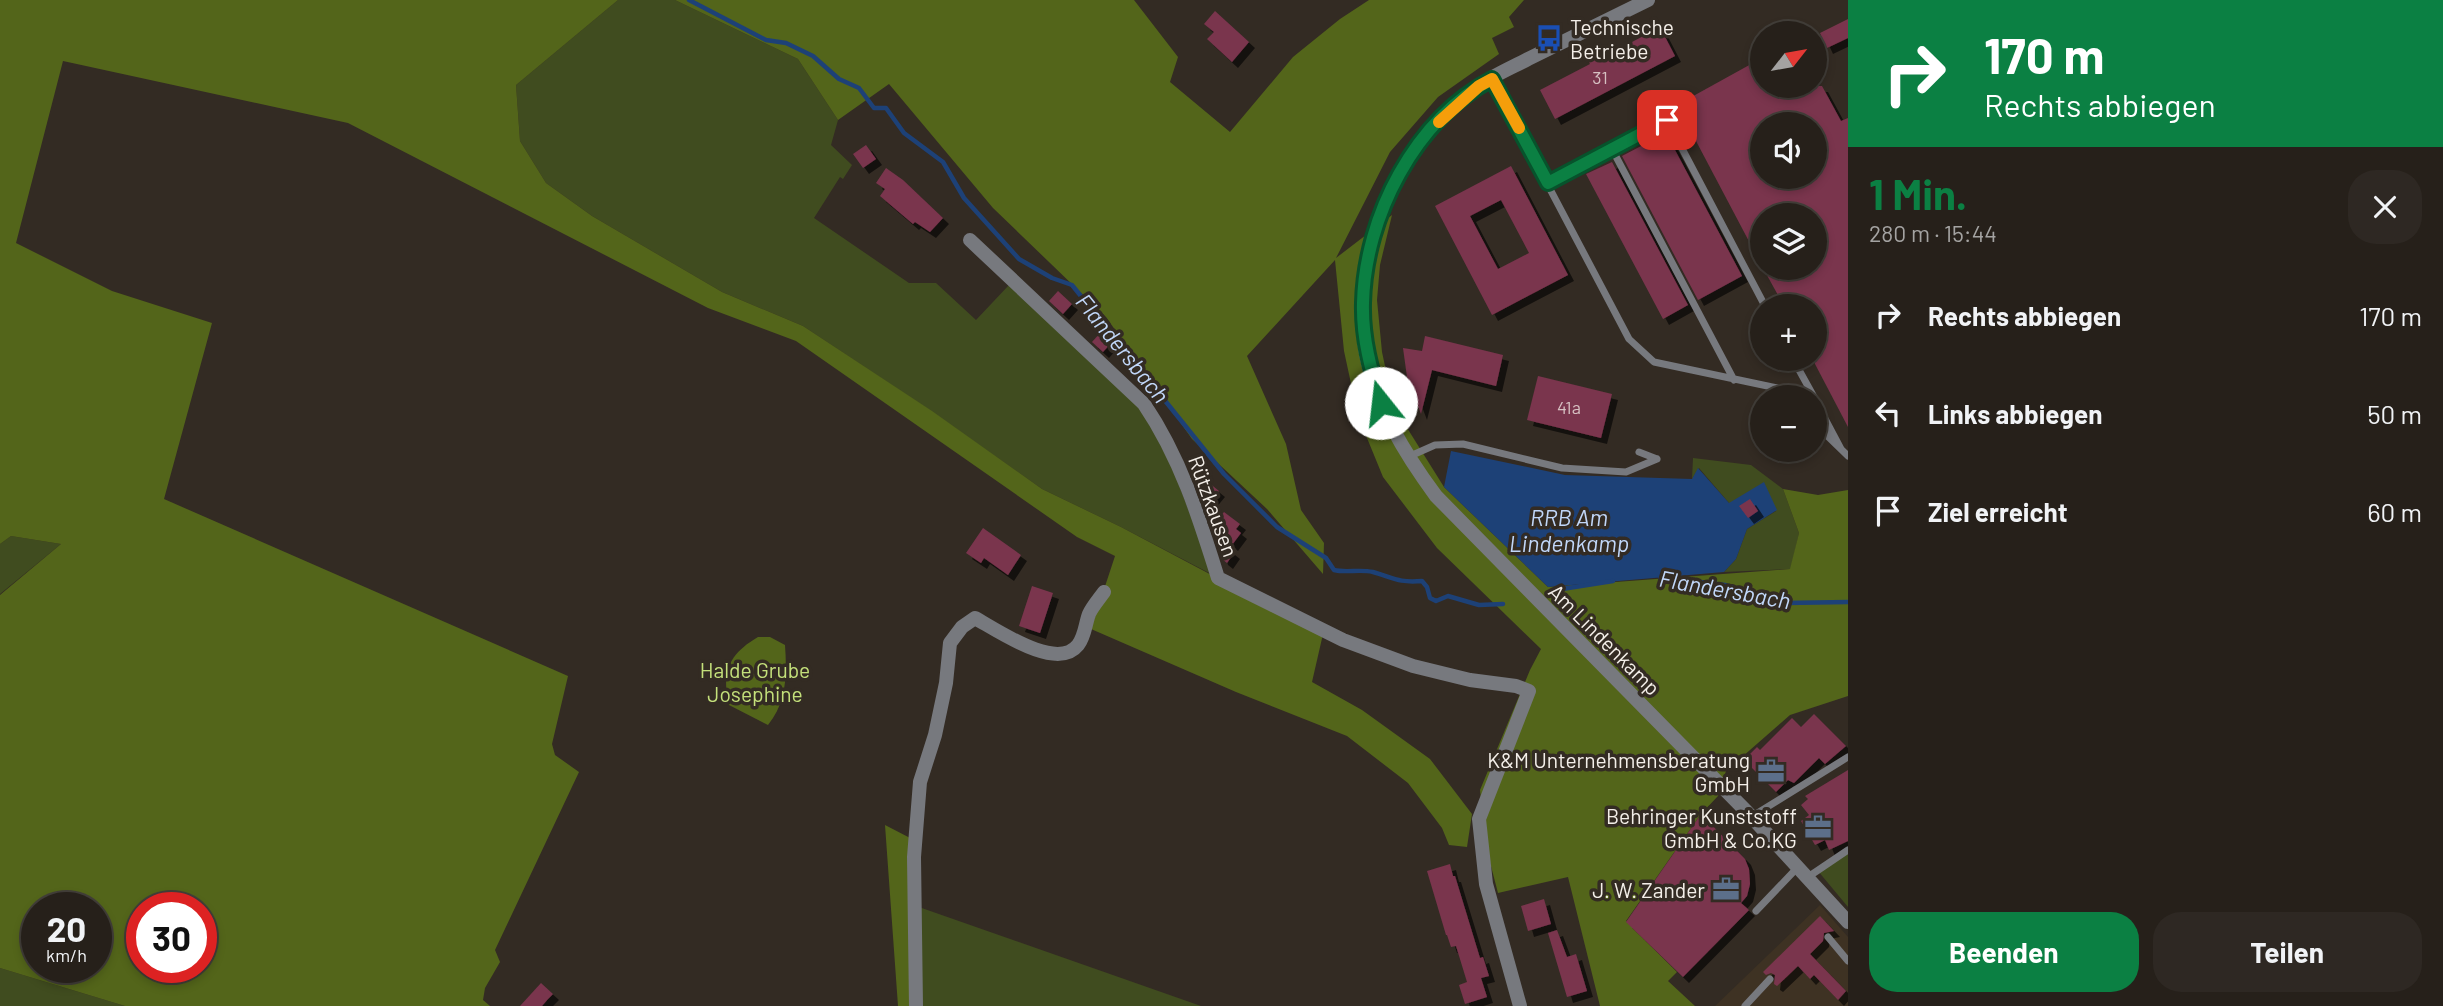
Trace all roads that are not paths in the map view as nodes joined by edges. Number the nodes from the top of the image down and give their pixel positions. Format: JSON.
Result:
{"nodes":[{"id":1,"x":1648,"y":0,"type":"edge"},
{"id":2,"x":1492,"y":79,"type":"junction"},
{"id":3,"x":1612,"y":149,"type":"junction"},
{"id":4,"x":1548,"y":183,"type":"junction"},
{"id":5,"x":970,"y":240,"type":"dead end"},
{"id":6,"x":1759,"y":294,"type":"edge"},
{"id":7,"x":1734,"y":380,"type":"junction"},
{"id":8,"x":1761,"y":385,"type":"edge"},
{"id":9,"x":1827,"y":423,"type":"edge"},
{"id":10,"x":1827,"y":436,"type":"edge"},
{"id":11,"x":1841,"y":449,"type":"junction"},
{"id":12,"x":1639,"y":452,"type":"dead end"},
{"id":13,"x":1848,"y":456,"type":"edge"},
{"id":14,"x":1407,"y":457,"type":"junction"},
{"id":15,"x":1104,"y":592,"type":"dead end"},
{"id":16,"x":1848,"y":757,"type":"edge"},
{"id":17,"x":1751,"y":817,"type":"junction"},
{"id":18,"x":1848,"y":850,"type":"edge"},
{"id":19,"x":1803,"y":872,"type":"junction"},
{"id":20,"x":1756,"y":912,"type":"dead end"},
{"id":21,"x":1848,"y":922,"type":"edge"},
{"id":22,"x":1828,"y":937,"type":"dead end"},
{"id":23,"x":1848,"y":961,"type":"edge"},
{"id":24,"x":1770,"y":979,"type":"dead end"},
{"id":25,"x":916,"y":1006,"type":"edge"},
{"id":26,"x":1520,"y":1006,"type":"edge"},
{"id":27,"x":1745,"y":1006,"type":"edge"}],
"edges":[{"from":1,"to":2,"type":"street","name":"Am Lindenkamp"},
{"from":2,"to":4,"type":"lane"},
{"from":2,"to":14,"type":"street","name":"Am Lindenkamp"},
{"from":3,"to":4,"type":"lane"},
{"from":3,"to":6,"type":"lane"},
{"from":3,"to":7,"type":"lane"},
{"from":4,"to":7,"type":"lane"},
{"from":5,"to":26,"type":"street","name":"Rützkausen"},
{"from":7,"to":8,"type":"lane"},
{"from":9,"to":11,"type":"lane"},
{"from":10,"to":11,"type":"lane"},
{"from":11,"to":13,"type":"lane"},
{"from":12,"to":14,"type":"lane"},
{"from":14,"to":17,"type":"street","name":"Am Lindenkamp"},
{"from":15,"to":25,"type":"street"},
{"from":16,"to":17,"type":"lane"},
{"from":17,"to":19,"type":"street","name":"Am Lindenkamp"},
{"from":18,"to":19,"type":"lane"},
{"from":19,"to":20,"type":"lane"},
{"from":19,"to":21,"type":"street","name":"Am Lindenkamp"},
{"from":22,"to":23,"type":"lane"},
{"from":24,"to":27,"type":"lane"}]}
